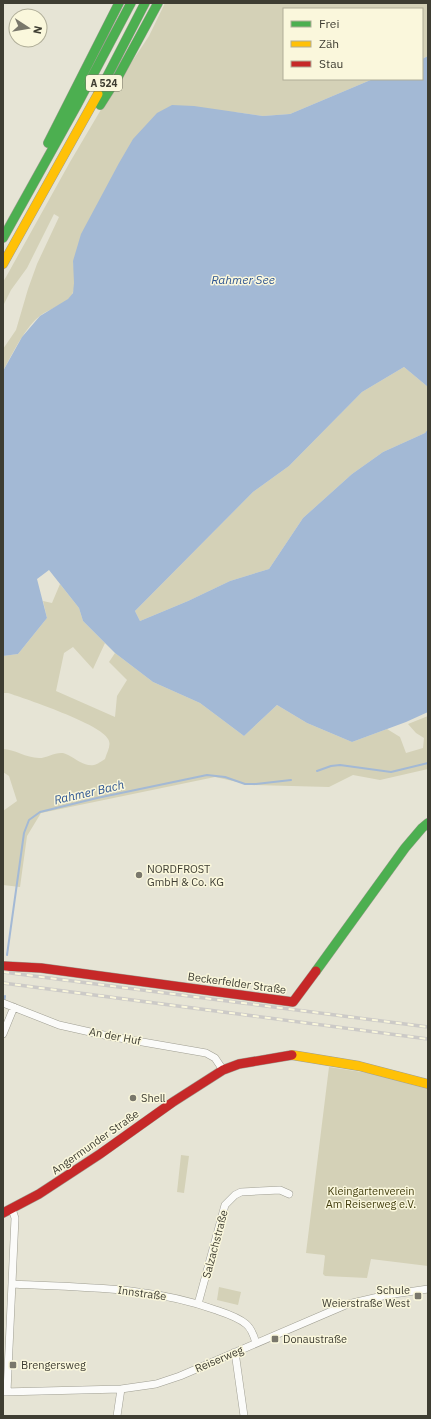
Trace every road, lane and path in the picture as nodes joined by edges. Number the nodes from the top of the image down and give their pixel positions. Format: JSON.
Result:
{"nodes":[{"id":1,"x":119,"y":3,"type":"edge"},
{"id":2,"x":131,"y":3,"type":"edge"},
{"id":3,"x":145,"y":3,"type":"edge"},
{"id":4,"x":158,"y":3,"type":"edge"},
{"id":5,"x":60,"y":161,"type":"junction"},
{"id":6,"x":24,"y":199,"type":"junction"},
{"id":7,"x":3,"y":238,"type":"edge"},
{"id":8,"x":3,"y":264,"type":"edge"},
{"id":9,"x":428,"y":823,"type":"edge"},
{"id":10,"x":3,"y":966,"type":"edge"},
{"id":11,"x":8,"y":1005,"type":"edge"},
{"id":12,"x":3,"y":1034,"type":"edge"},
{"id":13,"x":222,"y":1070,"type":"junction"},
{"id":14,"x":428,"y":1084,"type":"edge"},
{"id":15,"x":288,"y":1194,"type":"dead end"},
{"id":16,"x":12,"y":1209,"type":"junction"},
{"id":17,"x":3,"y":1213,"type":"edge"},
{"id":18,"x":12,"y":1284,"type":"junction"},
{"id":19,"x":428,"y":1289,"type":"edge"},
{"id":20,"x":198,"y":1304,"type":"junction"},
{"id":21,"x":256,"y":1342,"type":"junction"},
{"id":22,"x":235,"y":1352,"type":"junction"},
{"id":23,"x":121,"y":1389,"type":"junction"},
{"id":24,"x":5,"y":1392,"type":"edge"},
{"id":25,"x":117,"y":1416,"type":"edge"},
{"id":26,"x":244,"y":1416,"type":"edge"}],
"edges":[{"from":1,"to":6,"type":"main road"},
{"from":2,"to":6,"type":"main road","number":"A 524"},
{"from":3,"to":5,"type":"main road","number":"A 524"},
{"from":4,"to":5,"type":"main road"},
{"from":5,"to":8,"type":"main road","number":"A 524"},
{"from":6,"to":7,"type":"main road","number":"A 524"},
{"from":9,"to":10,"type":"main road","name":"Beckerfelder Straße"},
{"from":11,"to":12,"type":"street"},
{"from":11,"to":13,"type":"street","name":"An der Huf"},
{"from":13,"to":14,"type":"main road","name":"Angermunder Straße"},
{"from":13,"to":16,"type":"main road","name":"Angermunder Straße"},
{"from":15,"to":20,"type":"street","name":"Salzachstraße"},
{"from":16,"to":17,"type":"main road","name":"Angermunder Straße"},
{"from":16,"to":18,"type":"street"},
{"from":18,"to":20,"type":"street","name":"Innstraße"},
{"from":18,"to":24,"type":"street"},
{"from":19,"to":21,"type":"street","name":"Reiserweg"},
{"from":20,"to":21,"type":"street","name":"Innstraße"},
{"from":21,"to":22,"type":"street","name":"Reiserweg"},
{"from":22,"to":23,"type":"street","name":"Reiserweg"},
{"from":22,"to":26,"type":"street"},
{"from":23,"to":24,"type":"street","name":"Reiserweg"},
{"from":23,"to":25,"type":"street"}]}
